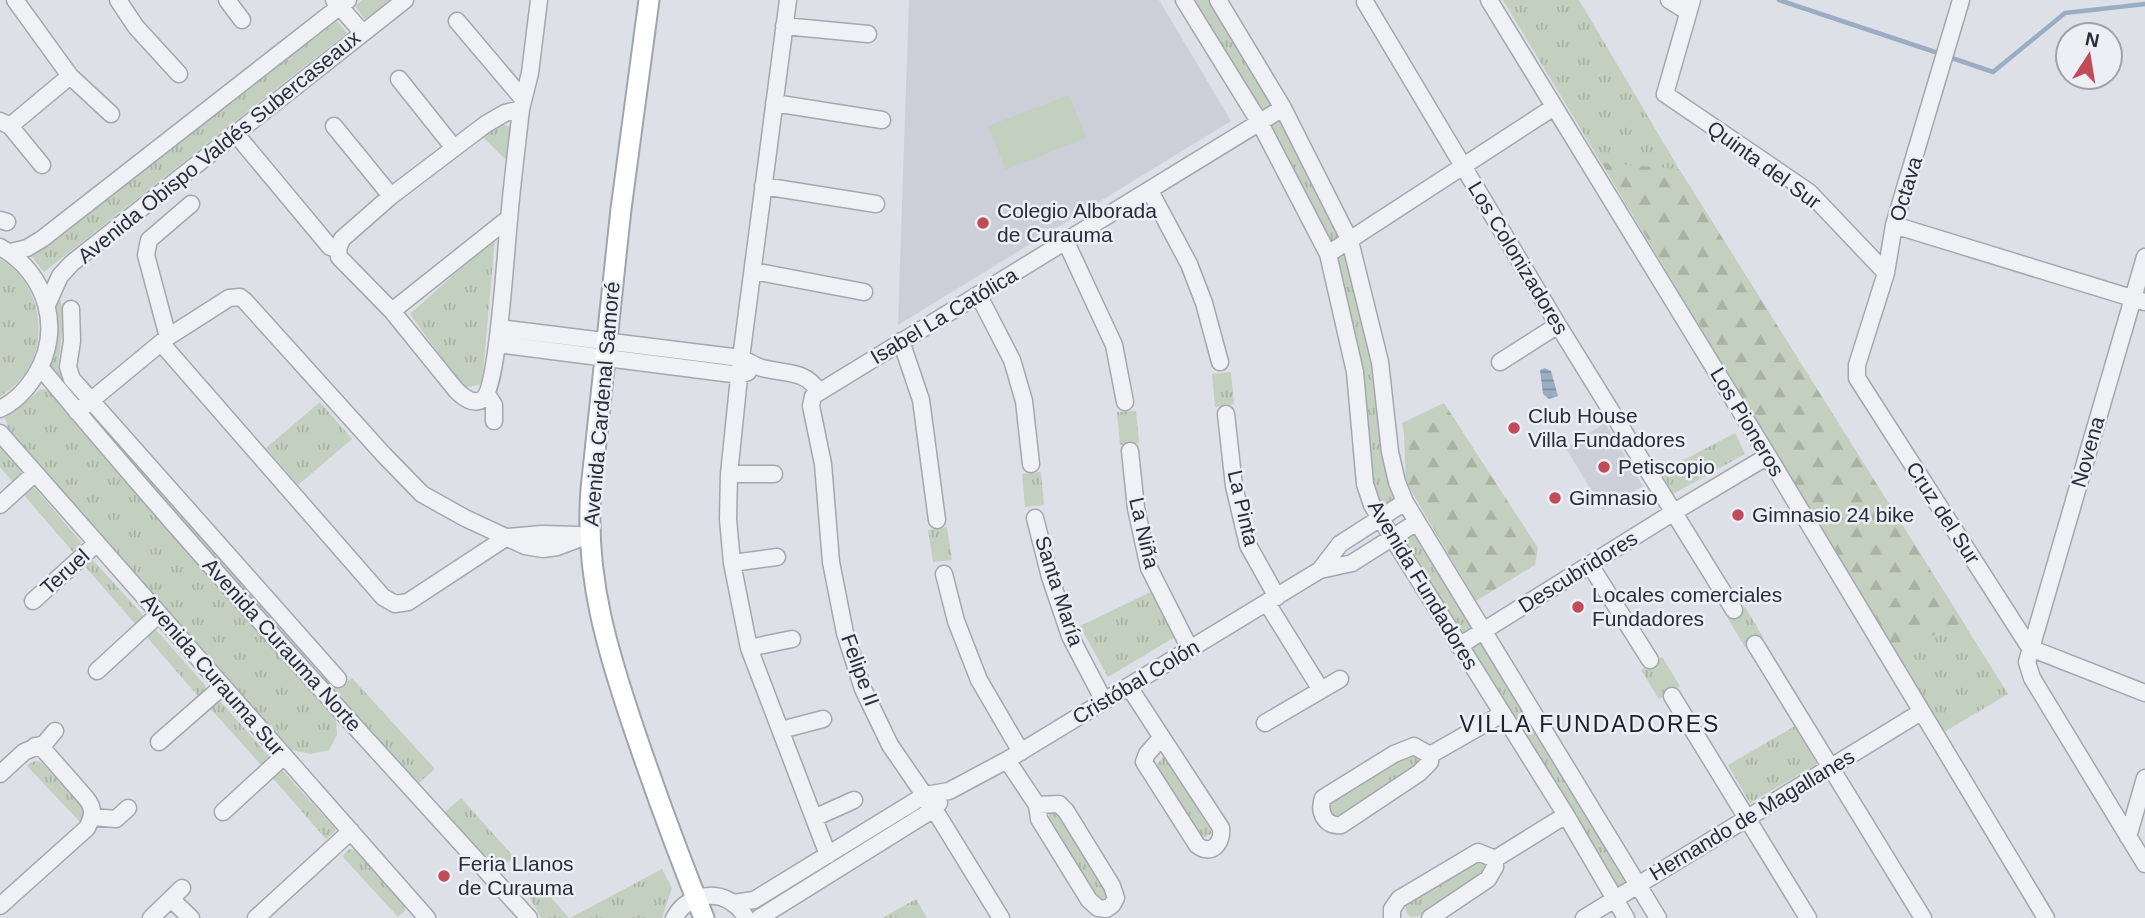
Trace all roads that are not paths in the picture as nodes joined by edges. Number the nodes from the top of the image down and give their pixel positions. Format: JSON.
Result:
{"nodes":[{"id":1,"x":15,"y":0,"type":"edge"},
{"id":2,"x":227,"y":0,"type":"edge"},
{"id":3,"x":405,"y":0,"type":"edge"},
{"id":4,"x":539,"y":0,"type":"edge"},
{"id":5,"x":649,"y":0,"type":"edge"},
{"id":6,"x":788,"y":0,"type":"edge"},
{"id":7,"x":1184,"y":0,"type":"edge"},
{"id":8,"x":1218,"y":0,"type":"edge"},
{"id":9,"x":1489,"y":0,"type":"edge"},
{"id":10,"x":1669,"y":0,"type":"edge"},
{"id":11,"x":1961,"y":0,"type":"edge"},
{"id":12,"x":120,"y":1,"type":"edge"},
{"id":13,"x":340,"y":1,"type":"edge"},
{"id":14,"x":1365,"y":2,"type":"dead end"},
{"id":15,"x":1690,"y":6,"type":"edge"},
{"id":16,"x":242,"y":20,"type":"dead end"},
{"id":17,"x":457,"y":21,"type":"dead end"},
{"id":18,"x":784,"y":26,"type":"junction"},
{"id":19,"x":362,"y":32,"type":"junction"},
{"id":20,"x":868,"y":34,"type":"dead end"},
{"id":21,"x":179,"y":74,"type":"dead end"},
{"id":22,"x":70,"y":76,"type":"junction"},
{"id":23,"x":399,"y":79,"type":"dead end"},
{"id":24,"x":774,"y":103,"type":"junction"},
{"id":25,"x":522,"y":104,"type":"junction"},
{"id":26,"x":1554,"y":107,"type":"junction"},
{"id":27,"x":1283,"y":108,"type":"junction"},
{"id":28,"x":111,"y":114,"type":"dead end"},
{"id":29,"x":882,"y":120,"type":"dead end"},
{"id":30,"x":5,"y":123,"type":"edge"},
{"id":31,"x":1260,"y":123,"type":"junction"},
{"id":32,"x":334,"y":126,"type":"dead end"},
{"id":33,"x":235,"y":133,"type":"junction"},
{"id":34,"x":454,"y":148,"type":"junction"},
{"id":35,"x":42,"y":166,"type":"dead end"},
{"id":36,"x":1464,"y":166,"type":"junction"},
{"id":37,"x":763,"y":186,"type":"junction"},
{"id":38,"x":1150,"y":191,"type":"junction"},
{"id":39,"x":391,"y":196,"type":"junction"},
{"id":40,"x":191,"y":204,"type":"dead end"},
{"id":41,"x":876,"y":204,"type":"dead end"},
{"id":42,"x":509,"y":218,"type":"junction"},
{"id":43,"x":1894,"y":225,"type":"junction"},
{"id":44,"x":1350,"y":241,"type":"junction"},
{"id":45,"x":1066,"y":242,"type":"junction"},
{"id":46,"x":5,"y":249,"type":"edge"},
{"id":47,"x":338,"y":249,"type":"junction"},
{"id":48,"x":1328,"y":254,"type":"junction"},
{"id":49,"x":2145,"y":257,"type":"edge"},
{"id":50,"x":753,"y":271,"type":"junction"},
{"id":51,"x":1886,"y":273,"type":"junction"},
{"id":52,"x":864,"y":292,"type":"dead end"},
{"id":53,"x":979,"y":296,"type":"junction"},
{"id":54,"x":2139,"y":300,"type":"edge"},
{"id":55,"x":47,"y":305,"type":"junction"},
{"id":56,"x":71,"y":309,"type":"dead end"},
{"id":57,"x":392,"y":311,"type":"junction"},
{"id":58,"x":1558,"y":325,"type":"junction"},
{"id":59,"x":498,"y":336,"type":"junction"},
{"id":60,"x":165,"y":340,"type":"junction"},
{"id":61,"x":901,"y":341,"type":"junction"},
{"id":62,"x":606,"y":349,"type":"junction"},
{"id":63,"x":741,"y":358,"type":"junction"},
{"id":64,"x":1220,"y":362,"type":"dead end"},
{"id":65,"x":1500,"y":362,"type":"dead end"},
{"id":66,"x":40,"y":367,"type":"junction"},
{"id":67,"x":760,"y":368,"type":"junction"},
{"id":68,"x":740,"y":375,"type":"junction"},
{"id":69,"x":1857,"y":378,"type":"joint"},
{"id":70,"x":818,"y":391,"type":"junction"},
{"id":71,"x":487,"y":394,"type":"junction"},
{"id":72,"x":91,"y":401,"type":"junction"},
{"id":73,"x":1125,"y":402,"type":"dead end"},
{"id":74,"x":0,"y":409,"type":"edge"},
{"id":75,"x":77,"y":412,"type":"junction"},
{"id":76,"x":1226,"y":414,"type":"dead end"},
{"id":77,"x":494,"y":421,"type":"dead end"},
{"id":78,"x":0,"y":433,"type":"edge"},
{"id":79,"x":1130,"y":451,"type":"dead end"},
{"id":80,"x":1768,"y":456,"type":"junction"},
{"id":81,"x":1031,"y":464,"type":"dead end"},
{"id":82,"x":35,"y":473,"type":"junction"},
{"id":83,"x":729,"y":474,"type":"junction"},
{"id":84,"x":774,"y":474,"type":"dead end"},
{"id":85,"x":1405,"y":502,"type":"junction"},
{"id":86,"x":0,"y":505,"type":"edge"},
{"id":87,"x":1674,"y":512,"type":"junction"},
{"id":88,"x":1035,"y":518,"type":"dead end"},
{"id":89,"x":1380,"y":518,"type":"junction"},
{"id":90,"x":937,"y":520,"type":"dead end"},
{"id":91,"x":1417,"y":522,"type":"junction"},
{"id":92,"x":589,"y":535,"type":"junction"},
{"id":93,"x":507,"y":537,"type":"junction"},
{"id":94,"x":1392,"y":538,"type":"junction"},
{"id":95,"x":97,"y":543,"type":"junction"},
{"id":96,"x":777,"y":557,"type":"dead end"},
{"id":97,"x":732,"y":563,"type":"junction"},
{"id":98,"x":1590,"y":565,"type":"junction"},
{"id":99,"x":1320,"y":570,"type":"junction"},
{"id":100,"x":944,"y":573,"type":"dead end"},
{"id":101,"x":1272,"y":600,"type":"junction"},
{"id":102,"x":33,"y":601,"type":"dead end"},
{"id":103,"x":1734,"y":610,"type":"dead end"},
{"id":104,"x":159,"y":614,"type":"junction"},
{"id":105,"x":1483,"y":631,"type":"junction"},
{"id":106,"x":792,"y":639,"type":"dead end"},
{"id":107,"x":1755,"y":644,"type":"dead end"},
{"id":108,"x":1459,"y":646,"type":"junction"},
{"id":109,"x":749,"y":648,"type":"junction"},
{"id":110,"x":2030,"y":648,"type":"junction"},
{"id":111,"x":1191,"y":649,"type":"junction"},
{"id":112,"x":313,"y":650,"type":"junction"},
{"id":113,"x":1650,"y":660,"type":"dead end"},
{"id":114,"x":97,"y":671,"type":"dead end"},
{"id":115,"x":1340,"y":678,"type":"dead end"},
{"id":116,"x":338,"y":679,"type":"dead end"},
{"id":117,"x":315,"y":682,"type":"junction"},
{"id":118,"x":223,"y":686,"type":"junction"},
{"id":119,"x":1129,"y":687,"type":"junction"},
{"id":120,"x":1321,"y":690,"type":"junction"},
{"id":121,"x":2145,"y":693,"type":"edge"},
{"id":122,"x":1672,"y":696,"type":"dead end"},
{"id":123,"x":1104,"y":701,"type":"junction"},
{"id":124,"x":1921,"y":712,"type":"junction"},
{"id":125,"x":1502,"y":714,"type":"junction"},
{"id":126,"x":823,"y":719,"type":"dead end"},
{"id":127,"x":1265,"y":723,"type":"dead end"},
{"id":128,"x":781,"y":730,"type":"junction"},
{"id":129,"x":55,"y":731,"type":"dead end"},
{"id":130,"x":1161,"y":737,"type":"junction"},
{"id":131,"x":159,"y":742,"type":"dead end"},
{"id":132,"x":35,"y":746,"type":"junction"},
{"id":133,"x":1430,"y":755,"type":"junction"},
{"id":134,"x":284,"y":756,"type":"junction"},
{"id":135,"x":1014,"y":756,"type":"junction"},
{"id":136,"x":1829,"y":768,"type":"junction"},
{"id":137,"x":0,"y":774,"type":"edge"},
{"id":138,"x":2145,"y":778,"type":"edge"},
{"id":139,"x":949,"y":790,"type":"junction"},
{"id":140,"x":925,"y":795,"type":"junction"},
{"id":141,"x":853,"y":800,"type":"dead end"},
{"id":142,"x":1037,"y":805,"type":"junction"},
{"id":143,"x":128,"y":808,"type":"dead end"},
{"id":144,"x":934,"y":809,"type":"junction"},
{"id":145,"x":223,"y":812,"type":"dead end"},
{"id":146,"x":1566,"y":815,"type":"junction"},
{"id":147,"x":93,"y":817,"type":"junction"},
{"id":148,"x":814,"y":818,"type":"junction"},
{"id":149,"x":1746,"y":819,"type":"junction"},
{"id":150,"x":351,"y":831,"type":"junction"},
{"id":151,"x":2127,"y":837,"type":"junction"},
{"id":152,"x":828,"y":855,"type":"junction"},
{"id":153,"x":1495,"y":859,"type":"junction"},
{"id":154,"x":2145,"y":864,"type":"edge"},
{"id":155,"x":1638,"y":885,"type":"junction"},
{"id":156,"x":696,"y":897,"type":"junction"},
{"id":157,"x":1615,"y":899,"type":"junction"},
{"id":158,"x":733,"y":902,"type":"junction"},
{"id":159,"x":0,"y":906,"type":"edge"},
{"id":160,"x":418,"y":915,"type":"edge"},
{"id":161,"x":151,"y":918,"type":"edge"},
{"id":162,"x":191,"y":918,"type":"edge"},
{"id":163,"x":256,"y":918,"type":"edge"},
{"id":164,"x":529,"y":918,"type":"edge"},
{"id":165,"x":674,"y":918,"type":"edge"},
{"id":166,"x":704,"y":918,"type":"edge"},
{"id":167,"x":746,"y":918,"type":"edge"},
{"id":168,"x":759,"y":918,"type":"edge"},
{"id":169,"x":1002,"y":918,"type":"edge"},
{"id":170,"x":1392,"y":918,"type":"edge"},
{"id":171,"x":1430,"y":918,"type":"edge"},
{"id":172,"x":1584,"y":918,"type":"edge"},
{"id":173,"x":1626,"y":918,"type":"edge"},
{"id":174,"x":1658,"y":918,"type":"edge"},
{"id":175,"x":1808,"y":918,"type":"edge"},
{"id":176,"x":1923,"y":918,"type":"edge"},
{"id":177,"x":2046,"y":918,"type":"edge"}],
"edges":[{"from":1,"to":22,"type":"street"},
{"from":2,"to":16,"type":"street"},
{"from":3,"to":19,"type":"street","name":"Avenida Obispo Valdés Subercaseaux"},
{"from":4,"to":25,"type":"street"},
{"from":5,"to":62,"type":"main road","name":"Avenida Cardenal Samoré"},
{"from":6,"to":18,"type":"street"},
{"from":7,"to":31,"type":"street","name":"Avenida Fundadores"},
{"from":8,"to":27,"type":"street","name":"Avenida Fundadores"},
{"from":9,"to":26,"type":"street","name":"Los Pioneros"},
{"from":10,"to":15,"type":"street"},
{"from":11,"to":43,"type":"street","name":"Octava"},
{"from":12,"to":21,"type":"street"},
{"from":13,"to":19,"type":"street"},
{"from":13,"to":46,"type":"street","name":"Avenida Obispo Valdés Subercaseaux"},
{"from":14,"to":36,"type":"street","name":"Los Colonizadores"},
{"from":15,"to":51,"type":"street","name":"Quinta del Sur"},
{"from":17,"to":25,"type":"street"},
{"from":18,"to":20,"type":"street"},
{"from":18,"to":24,"type":"street"},
{"from":19,"to":33,"type":"street","name":"Avenida Obispo Valdés Subercaseaux"},
{"from":22,"to":28,"type":"street"},
{"from":22,"to":30,"type":"street"},
{"from":23,"to":34,"type":"street"},
{"from":24,"to":29,"type":"street"},
{"from":24,"to":37,"type":"street"},
{"from":25,"to":34,"type":"street"},
{"from":25,"to":42,"type":"street"},
{"from":26,"to":36,"type":"street"},
{"from":26,"to":80,"type":"street","name":"Los Pioneros"},
{"from":27,"to":31,"type":"street","name":"Isabel La Católica"},
{"from":27,"to":44,"type":"street","name":"Avenida Fundadores"},
{"from":30,"to":35,"type":"street"},
{"from":31,"to":38,"type":"street","name":"Isabel La Católica"},
{"from":31,"to":48,"type":"street","name":"Avenida Fundadores"},
{"from":32,"to":39,"type":"street"},
{"from":33,"to":47,"type":"street"},
{"from":33,"to":55,"type":"street","name":"Avenida Obispo Valdés Subercaseaux"},
{"from":34,"to":39,"type":"street"},
{"from":36,"to":44,"type":"street"},
{"from":36,"to":58,"type":"street","name":"Los Colonizadores"},
{"from":37,"to":41,"type":"street"},
{"from":37,"to":50,"type":"street"},
{"from":38,"to":45,"type":"street","name":"Isabel La Católica"},
{"from":38,"to":64,"type":"street"},
{"from":39,"to":47,"type":"street"},
{"from":40,"to":60,"type":"street"},
{"from":42,"to":57,"type":"street"},
{"from":42,"to":59,"type":"street"},
{"from":43,"to":51,"type":"street","name":"Octava"},
{"from":43,"to":54,"type":"street"},
{"from":44,"to":48,"type":"street"},
{"from":44,"to":85,"type":"street","name":"Avenida Fundadores"},
{"from":45,"to":53,"type":"street","name":"Isabel La Católica"},
{"from":45,"to":73,"type":"street"},
{"from":46,"to":55,"type":"street"},
{"from":47,"to":57,"type":"street"},
{"from":48,"to":89,"type":"street","name":"Avenida Fundadores"},
{"from":49,"to":54,"type":"street","name":"Novena"},
{"from":50,"to":52,"type":"street"},
{"from":50,"to":63,"type":"street"},
{"from":51,"to":69,"type":"street","name":"Octava"},
{"from":53,"to":61,"type":"street","name":"Isabel La Católica"},
{"from":53,"to":81,"type":"street"},
{"from":54,"to":110,"type":"street","name":"Novena"},
{"from":55,"to":66,"type":"street"},
{"from":56,"to":72,"type":"street"},
{"from":57,"to":71,"type":"street"},
{"from":58,"to":65,"type":"street"},
{"from":58,"to":87,"type":"street","name":"Los Colonizadores"},
{"from":59,"to":62,"type":"street"},
{"from":59,"to":71,"type":"street"},
{"from":60,"to":72,"type":"street"},
{"from":60,"to":93,"type":"street"},
{"from":60,"to":93,"type":"street"},
{"from":61,"to":70,"type":"street","name":"Isabel La Católica"},
{"from":61,"to":90,"type":"street"},
{"from":62,"to":63,"type":"street"},
{"from":62,"to":68,"type":"street"},
{"from":62,"to":92,"type":"main road","name":"Avenida Cardenal Samoré"},
{"from":63,"to":67,"type":"street"},
{"from":63,"to":68,"type":"street"},
{"from":66,"to":74,"type":"street"},
{"from":66,"to":75,"type":"street","name":"Avenida Curauma Norte"},
{"from":67,"to":68,"type":"street"},
{"from":67,"to":70,"type":"street"},
{"from":68,"to":83,"type":"street"},
{"from":69,"to":110,"type":"street","name":"Cruz del Sur"},
{"from":70,"to":140,"type":"street","name":"Felipe II"},
{"from":71,"to":77,"type":"street"},
{"from":72,"to":75,"type":"street"},
{"from":72,"to":112,"type":"street"},
{"from":75,"to":117,"type":"street","name":"Avenida Curauma Norte"},
{"from":76,"to":101,"type":"street","name":"La Pinta"},
{"from":78,"to":82,"type":"street","name":"Avenida Curauma Sur"},
{"from":79,"to":111,"type":"street","name":"La Niña"},
{"from":80,"to":87,"type":"street","name":"Descubridores"},
{"from":80,"to":124,"type":"street","name":"Los Pioneros"},
{"from":82,"to":86,"type":"street"},
{"from":82,"to":95,"type":"street","name":"Avenida Curauma Sur"},
{"from":83,"to":84,"type":"street"},
{"from":83,"to":97,"type":"street"},
{"from":85,"to":89,"type":"street","name":"Cristóbal Colón"},
{"from":85,"to":91,"type":"street","name":"Avenida Fundadores"},
{"from":87,"to":98,"type":"street","name":"Descubridores"},
{"from":87,"to":103,"type":"street","name":"Los Colonizadores"},
{"from":88,"to":123,"type":"street","name":"Santa María"},
{"from":89,"to":94,"type":"street","name":"Avenida Fundadores"},
{"from":89,"to":99,"type":"street","name":"Cristóbal Colón"},
{"from":91,"to":94,"type":"street","name":"Cristóbal Colón"},
{"from":91,"to":105,"type":"street","name":"Avenida Fundadores"},
{"from":92,"to":93,"type":"street"},
{"from":92,"to":156,"type":"main road","name":"Avenida Cardenal Samoré"},
{"from":94,"to":99,"type":"street","name":"Cristóbal Colón"},
{"from":94,"to":108,"type":"street","name":"Avenida Fundadores"},
{"from":95,"to":102,"type":"street","name":"Teruel"},
{"from":95,"to":104,"type":"street","name":"Avenida Curauma Sur"},
{"from":96,"to":97,"type":"street"},
{"from":97,"to":109,"type":"street"},
{"from":98,"to":105,"type":"street","name":"Descubridores"},
{"from":98,"to":113,"type":"street"},
{"from":99,"to":101,"type":"street","name":"Cristóbal Colón"},
{"from":100,"to":135,"type":"street"},
{"from":101,"to":111,"type":"street","name":"Cristóbal Colón"},
{"from":101,"to":120,"type":"street","name":"La Pinta"},
{"from":104,"to":114,"type":"street"},
{"from":104,"to":118,"type":"street","name":"Avenida Curauma Sur"},
{"from":105,"to":108,"type":"street","name":"Descubridores"},
{"from":105,"to":155,"type":"street","name":"Avenida Fundadores"},
{"from":106,"to":109,"type":"street"},
{"from":107,"to":136,"type":"street"},
{"from":108,"to":125,"type":"street","name":"Avenida Fundadores"},
{"from":109,"to":128,"type":"street"},
{"from":110,"to":121,"type":"street"},
{"from":110,"to":151,"type":"street"},
{"from":111,"to":119,"type":"street","name":"Cristóbal Colón"},
{"from":112,"to":116,"type":"street"},
{"from":112,"to":117,"type":"street"},
{"from":115,"to":120,"type":"street"},
{"from":117,"to":164,"type":"street","name":"Avenida Curauma Norte"},
{"from":118,"to":131,"type":"street"},
{"from":118,"to":134,"type":"street","name":"Avenida Curauma Sur"},
{"from":119,"to":123,"type":"street","name":"Cristóbal Colón"},
{"from":119,"to":130,"type":"street"},
{"from":120,"to":127,"type":"street"},
{"from":122,"to":149,"type":"street"},
{"from":123,"to":135,"type":"street","name":"Cristóbal Colón"},
{"from":124,"to":136,"type":"street","name":"Hernando de Magallanes"},
{"from":124,"to":177,"type":"street","name":"Los Pioneros"},
{"from":125,"to":133,"type":"street"},
{"from":125,"to":146,"type":"street","name":"Avenida Fundadores"},
{"from":126,"to":128,"type":"street"},
{"from":128,"to":148,"type":"street"},
{"from":129,"to":132,"type":"street"},
{"from":130,"to":130,"type":"street"},
{"from":132,"to":137,"type":"street"},
{"from":132,"to":147,"type":"street"},
{"from":133,"to":133,"type":"street"},
{"from":134,"to":145,"type":"street"},
{"from":134,"to":150,"type":"street","name":"Avenida Curauma Sur"},
{"from":135,"to":139,"type":"street","name":"Cristóbal Colón"},
{"from":135,"to":142,"type":"street"},
{"from":136,"to":149,"type":"street","name":"Hernando de Magallanes"},
{"from":136,"to":176,"type":"street"},
{"from":138,"to":151,"type":"street"},
{"from":139,"to":140,"type":"street","name":"Cristóbal Colón"},
{"from":139,"to":144,"type":"street","name":"Cristóbal Colón"},
{"from":140,"to":144,"type":"street","name":"Felipe II"},
{"from":140,"to":152,"type":"street","name":"Cristóbal Colón"},
{"from":141,"to":148,"type":"street"},
{"from":142,"to":142,"type":"street"},
{"from":143,"to":147,"type":"street"},
{"from":144,"to":168,"type":"street","name":"Cristóbal Colón"},
{"from":144,"to":169,"type":"street","name":"Felipe II"},
{"from":146,"to":153,"type":"street"},
{"from":146,"to":157,"type":"street","name":"Avenida Fundadores"},
{"from":147,"to":159,"type":"street"},
{"from":148,"to":152,"type":"street"},
{"from":149,"to":155,"type":"street","name":"Hernando de Magallanes"},
{"from":149,"to":175,"type":"street"},
{"from":150,"to":160,"type":"street","name":"Avenida Curauma Sur"},
{"from":150,"to":163,"type":"street"},
{"from":151,"to":154,"type":"street"},
{"from":152,"to":158,"type":"street","name":"Cristóbal Colón"},
{"from":153,"to":170,"type":"street"},
{"from":153,"to":171,"type":"street"},
{"from":155,"to":157,"type":"street","name":"Hernando de Magallanes"},
{"from":155,"to":174,"type":"street","name":"Avenida Fundadores"},
{"from":156,"to":158,"type":"street"},
{"from":156,"to":165,"type":"street"},
{"from":156,"to":166,"type":"main road","name":"Avenida Cardenal Samoré"},
{"from":157,"to":172,"type":"street","name":"Hernando de Magallanes"},
{"from":157,"to":173,"type":"street","name":"Avenida Fundadores"},
{"from":158,"to":167,"type":"street"},
{"from":161,"to":162,"type":"street"}]}
